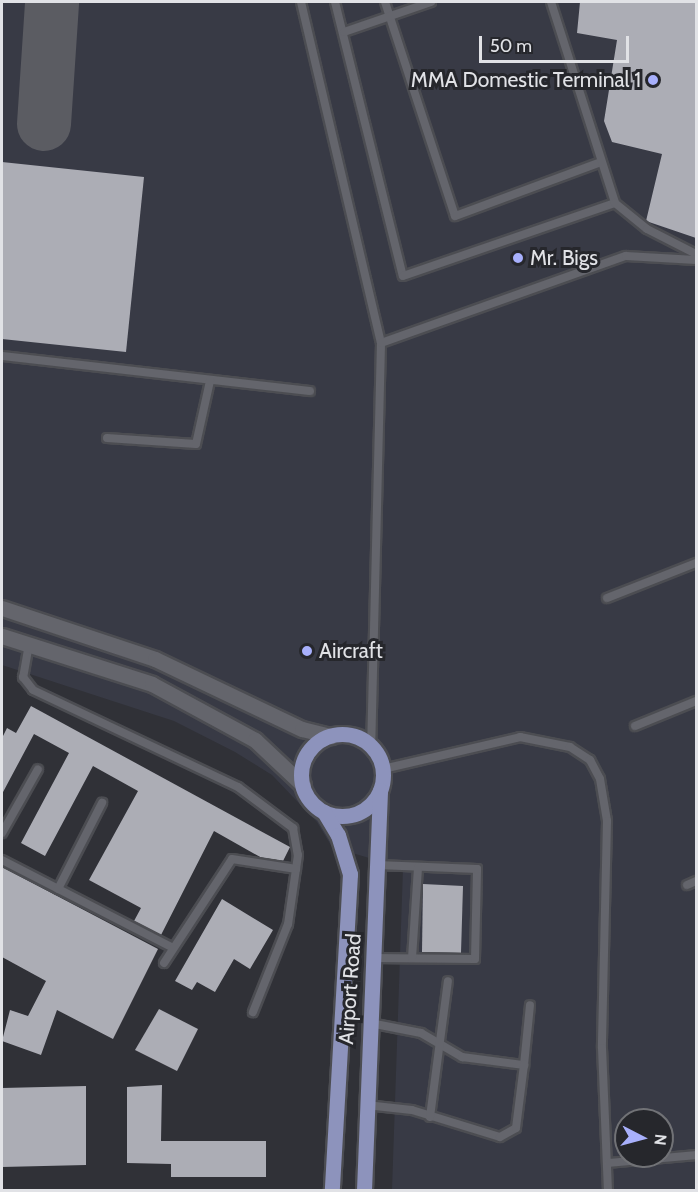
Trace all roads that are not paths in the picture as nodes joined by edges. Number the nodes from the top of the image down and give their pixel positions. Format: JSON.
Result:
{"nodes":[{"id":1,"x":301,"y":2,"type":"edge"},
{"id":2,"x":335,"y":2,"type":"edge"},
{"id":3,"x":385,"y":2,"type":"edge"},
{"id":4,"x":431,"y":2,"type":"edge"},
{"id":5,"x":550,"y":2,"type":"edge"},
{"id":6,"x":390,"y":16,"type":"junction"},
{"id":7,"x":344,"y":32,"type":"junction"},
{"id":8,"x":601,"y":162,"type":"junction"},
{"id":9,"x":615,"y":203,"type":"junction"},
{"id":10,"x":696,"y":254,"type":"edge"},
{"id":11,"x":696,"y":260,"type":"edge"},
{"id":12,"x":381,"y":343,"type":"junction"},
{"id":13,"x":2,"y":356,"type":"edge"},
{"id":14,"x":210,"y":381,"type":"junction"},
{"id":15,"x":310,"y":392,"type":"dead end"},
{"id":16,"x":107,"y":438,"type":"dead end"},
{"id":17,"x":696,"y":563,"type":"edge"},
{"id":18,"x":607,"y":598,"type":"dead end"},
{"id":19,"x":2,"y":608,"type":"edge"},
{"id":20,"x":2,"y":636,"type":"edge"},
{"id":21,"x":30,"y":643,"type":"junction"},
{"id":22,"x":696,"y":701,"type":"edge"},
{"id":23,"x":635,"y":726,"type":"dead end"},
{"id":24,"x":331,"y":736,"type":"junction"},
{"id":25,"x":371,"y":746,"type":"junction"},
{"id":26,"x":38,"y":770,"type":"dead end"},
{"id":27,"x":383,"y":770,"type":"junction"},
{"id":28,"x":303,"y":785,"type":"junction"},
{"id":29,"x":380,"y":790,"type":"junction"},
{"id":30,"x":102,"y":803,"type":"dead end"},
{"id":31,"x":324,"y":812,"type":"junction"},
{"id":32,"x":2,"y":833,"type":"edge"},
{"id":33,"x":2,"y":860,"type":"edge"},
{"id":34,"x":377,"y":865,"type":"junction"},
{"id":35,"x":418,"y":867,"type":"junction"},
{"id":36,"x":296,"y":869,"type":"junction"},
{"id":37,"x":696,"y":881,"type":"edge"},
{"id":38,"x":687,"y":885,"type":"dead end"},
{"id":39,"x":58,"y":889,"type":"junction"},
{"id":40,"x":173,"y":948,"type":"junction"},
{"id":41,"x":373,"y":958,"type":"junction"},
{"id":42,"x":412,"y":958,"type":"junction"},
{"id":43,"x":164,"y":963,"type":"dead end"},
{"id":44,"x":448,"y":981,"type":"dead end"},
{"id":45,"x":530,"y":1005,"type":"dead end"},
{"id":46,"x":254,"y":1012,"type":"dead end"},
{"id":47,"x":369,"y":1022,"type":"junction"},
{"id":48,"x":441,"y":1043,"type":"junction"},
{"id":49,"x":524,"y":1065,"type":"junction"},
{"id":50,"x":364,"y":1105,"type":"junction"},
{"id":51,"x":430,"y":1117,"type":"junction"},
{"id":52,"x":696,"y":1155,"type":"edge"},
{"id":53,"x":608,"y":1164,"type":"junction"},
{"id":54,"x":332,"y":1191,"type":"edge"},
{"id":55,"x":364,"y":1191,"type":"edge"},
{"id":56,"x":608,"y":1191,"type":"edge"}],
"edges":[{"from":1,"to":12,"type":"lane"},
{"from":2,"to":7,"type":"lane"},
{"from":3,"to":6,"type":"lane"},
{"from":4,"to":6,"type":"lane"},
{"from":5,"to":8,"type":"lane"},
{"from":6,"to":7,"type":"lane"},
{"from":6,"to":8,"type":"lane"},
{"from":7,"to":9,"type":"lane"},
{"from":8,"to":9,"type":"lane"},
{"from":9,"to":10,"type":"lane"},
{"from":11,"to":12,"type":"lane"},
{"from":12,"to":25,"type":"lane"},
{"from":13,"to":14,"type":"lane"},
{"from":14,"to":15,"type":"lane"},
{"from":14,"to":16,"type":"lane"},
{"from":17,"to":18,"type":"lane"},
{"from":19,"to":24,"type":"main road"},
{"from":20,"to":21,"type":"main road"},
{"from":21,"to":28,"type":"main road"},
{"from":21,"to":36,"type":"lane"},
{"from":22,"to":23,"type":"lane"},
{"from":24,"to":25,"type":"main road"},
{"from":24,"to":28,"type":"main road"},
{"from":25,"to":27,"type":"main road"},
{"from":26,"to":32,"type":"lane"},
{"from":27,"to":29,"type":"main road"},
{"from":27,"to":53,"type":"lane"},
{"from":28,"to":31,"type":"main road"},
{"from":29,"to":31,"type":"main road"},
{"from":29,"to":34,"type":"main road","name":"Airport Road"},
{"from":30,"to":39,"type":"lane"},
{"from":31,"to":54,"type":"main road","name":"Airport Road"},
{"from":33,"to":39,"type":"lane"},
{"from":34,"to":35,"type":"lane"},
{"from":34,"to":41,"type":"main road","name":"Airport Road"},
{"from":35,"to":42,"type":"lane"},
{"from":35,"to":42,"type":"lane"},
{"from":36,"to":40,"type":"lane"},
{"from":36,"to":46,"type":"lane"},
{"from":37,"to":38,"type":"lane"},
{"from":39,"to":40,"type":"lane"},
{"from":40,"to":43,"type":"lane"},
{"from":41,"to":42,"type":"lane"},
{"from":41,"to":47,"type":"main road","name":"Airport Road"},
{"from":44,"to":48,"type":"lane"},
{"from":45,"to":49,"type":"lane"},
{"from":47,"to":48,"type":"lane"},
{"from":47,"to":50,"type":"main road","name":"Airport Road"},
{"from":48,"to":49,"type":"lane"},
{"from":48,"to":51,"type":"lane"},
{"from":49,"to":51,"type":"lane"},
{"from":50,"to":51,"type":"lane"},
{"from":50,"to":55,"type":"main road","name":"Airport Road"},
{"from":52,"to":53,"type":"lane"},
{"from":53,"to":56,"type":"lane"}]}
